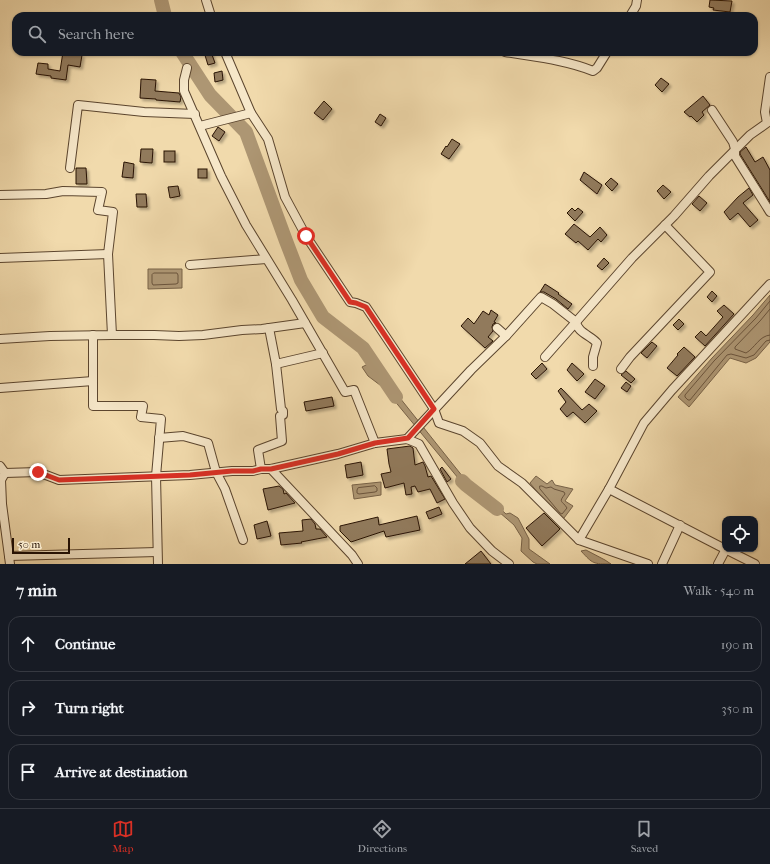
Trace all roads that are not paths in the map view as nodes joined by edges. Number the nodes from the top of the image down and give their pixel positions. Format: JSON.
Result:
{"nodes":[{"id":1,"x":206,"y":0,"type":"edge"},
{"id":2,"x":636,"y":0,"type":"edge"},
{"id":3,"x":210,"y":12,"type":"edge"},
{"id":4,"x":632,"y":12,"type":"edge"},
{"id":5,"x":227,"y":56,"type":"edge"},
{"id":6,"x":529,"y":56,"type":"edge"},
{"id":7,"x":604,"y":56,"type":"edge"},
{"id":8,"x":187,"y":68,"type":"dead end"},
{"id":9,"x":770,"y":77,"type":"edge"},
{"id":10,"x":712,"y":110,"type":"dead end"},
{"id":11,"x":251,"y":113,"type":"junction"},
{"id":12,"x":195,"y":114,"type":"junction"},
{"id":13,"x":769,"y":123,"type":"edge"},
{"id":14,"x":200,"y":126,"type":"junction"},
{"id":15,"x":735,"y":150,"type":"junction"},
{"id":16,"x":70,"y":168,"type":"dead end"},
{"id":17,"x":0,"y":195,"type":"edge"},
{"id":18,"x":770,"y":212,"type":"edge"},
{"id":19,"x":665,"y":225,"type":"junction"},
{"id":20,"x":108,"y":254,"type":"junction"},
{"id":21,"x":0,"y":258,"type":"edge"},
{"id":22,"x":266,"y":259,"type":"junction"},
{"id":23,"x":190,"y":265,"type":"dead end"},
{"id":24,"x":770,"y":284,"type":"edge"},
{"id":25,"x":576,"y":322,"type":"junction"},
{"id":26,"x":305,"y":323,"type":"junction"},
{"id":27,"x":269,"y":328,"type":"junction"},
{"id":28,"x":497,"y":328,"type":"dead end"},
{"id":29,"x":93,"y":335,"type":"junction"},
{"id":30,"x":112,"y":335,"type":"junction"},
{"id":31,"x":506,"y":336,"type":"junction"},
{"id":32,"x":0,"y":339,"type":"edge"},
{"id":33,"x":323,"y":353,"type":"junction"},
{"id":34,"x":545,"y":357,"type":"dead end"},
{"id":35,"x":276,"y":364,"type":"junction"},
{"id":36,"x":593,"y":366,"type":"dead end"},
{"id":37,"x":621,"y":369,"type":"dead end"},
{"id":38,"x":93,"y":381,"type":"junction"},
{"id":39,"x":0,"y":388,"type":"edge"},
{"id":40,"x":434,"y":409,"type":"junction"},
{"id":41,"x":159,"y":438,"type":"junction"},
{"id":42,"x":408,"y":438,"type":"junction"},
{"id":43,"x":375,"y":443,"type":"junction"},
{"id":44,"x":261,"y":469,"type":"junction"},
{"id":45,"x":271,"y":469,"type":"junction"},
{"id":46,"x":216,"y":472,"type":"junction"},
{"id":47,"x":2,"y":475,"type":"edge"},
{"id":48,"x":156,"y":476,"type":"junction"},
{"id":49,"x":609,"y":489,"type":"junction"},
{"id":50,"x":680,"y":526,"type":"junction"},
{"id":51,"x":3,"y":534,"type":"edge"},
{"id":52,"x":243,"y":540,"type":"dead end"},
{"id":53,"x":579,"y":540,"type":"junction"},
{"id":54,"x":722,"y":547,"type":"edge"},
{"id":55,"x":157,"y":552,"type":"junction"},
{"id":56,"x":724,"y":552,"type":"edge"},
{"id":57,"x":731,"y":552,"type":"edge"},
{"id":58,"x":10,"y":560,"type":"edge"},
{"id":59,"x":158,"y":564,"type":"edge"},
{"id":60,"x":358,"y":564,"type":"edge"},
{"id":61,"x":509,"y":564,"type":"edge"},
{"id":62,"x":648,"y":564,"type":"edge"},
{"id":63,"x":662,"y":564,"type":"edge"},
{"id":64,"x":718,"y":564,"type":"edge"},
{"id":65,"x":755,"y":564,"type":"edge"}],
"edges":[{"from":1,"to":3,"type":"street"},
{"from":2,"to":4,"type":"street"},
{"from":5,"to":11,"type":"street"},
{"from":6,"to":7,"type":"street"},
{"from":8,"to":12,"type":"street"},
{"from":9,"to":13,"type":"street"},
{"from":10,"to":15,"type":"street"},
{"from":11,"to":14,"type":"street"},
{"from":11,"to":40,"type":"street"},
{"from":12,"to":14,"type":"street"},
{"from":12,"to":16,"type":"street"},
{"from":13,"to":15,"type":"street"},
{"from":14,"to":22,"type":"street"},
{"from":15,"to":18,"type":"street"},
{"from":15,"to":19,"type":"street"},
{"from":17,"to":20,"type":"street"},
{"from":19,"to":25,"type":"street"},
{"from":19,"to":37,"type":"street"},
{"from":20,"to":21,"type":"street"},
{"from":20,"to":30,"type":"street"},
{"from":22,"to":23,"type":"street"},
{"from":22,"to":26,"type":"street"},
{"from":24,"to":49,"type":"street"},
{"from":25,"to":31,"type":"street"},
{"from":25,"to":34,"type":"street"},
{"from":25,"to":36,"type":"street"},
{"from":26,"to":27,"type":"street"},
{"from":26,"to":33,"type":"street"},
{"from":27,"to":30,"type":"street"},
{"from":27,"to":35,"type":"street"},
{"from":28,"to":31,"type":"street"},
{"from":29,"to":30,"type":"street"},
{"from":29,"to":32,"type":"street"},
{"from":29,"to":38,"type":"street"},
{"from":31,"to":40,"type":"street"},
{"from":33,"to":35,"type":"street"},
{"from":33,"to":43,"type":"street"},
{"from":35,"to":44,"type":"street"},
{"from":38,"to":39,"type":"street"},
{"from":38,"to":41,"type":"street"},
{"from":40,"to":42,"type":"street"},
{"from":40,"to":53,"type":"street"},
{"from":41,"to":46,"type":"street"},
{"from":41,"to":48,"type":"street"},
{"from":42,"to":43,"type":"street"},
{"from":42,"to":61,"type":"street"},
{"from":43,"to":45,"type":"street"},
{"from":44,"to":45,"type":"street"},
{"from":44,"to":46,"type":"street"},
{"from":45,"to":60,"type":"street"},
{"from":46,"to":48,"type":"street"},
{"from":46,"to":52,"type":"street"},
{"from":47,"to":48,"type":"street"},
{"from":47,"to":51,"type":"street"},
{"from":48,"to":55,"type":"street"},
{"from":49,"to":50,"type":"street"},
{"from":49,"to":53,"type":"street"},
{"from":50,"to":54,"type":"street"},
{"from":50,"to":63,"type":"street"},
{"from":51,"to":58,"type":"street"},
{"from":53,"to":62,"type":"street"},
{"from":55,"to":58,"type":"street"},
{"from":55,"to":59,"type":"street"},
{"from":56,"to":64,"type":"street"},
{"from":57,"to":65,"type":"street"}]}
